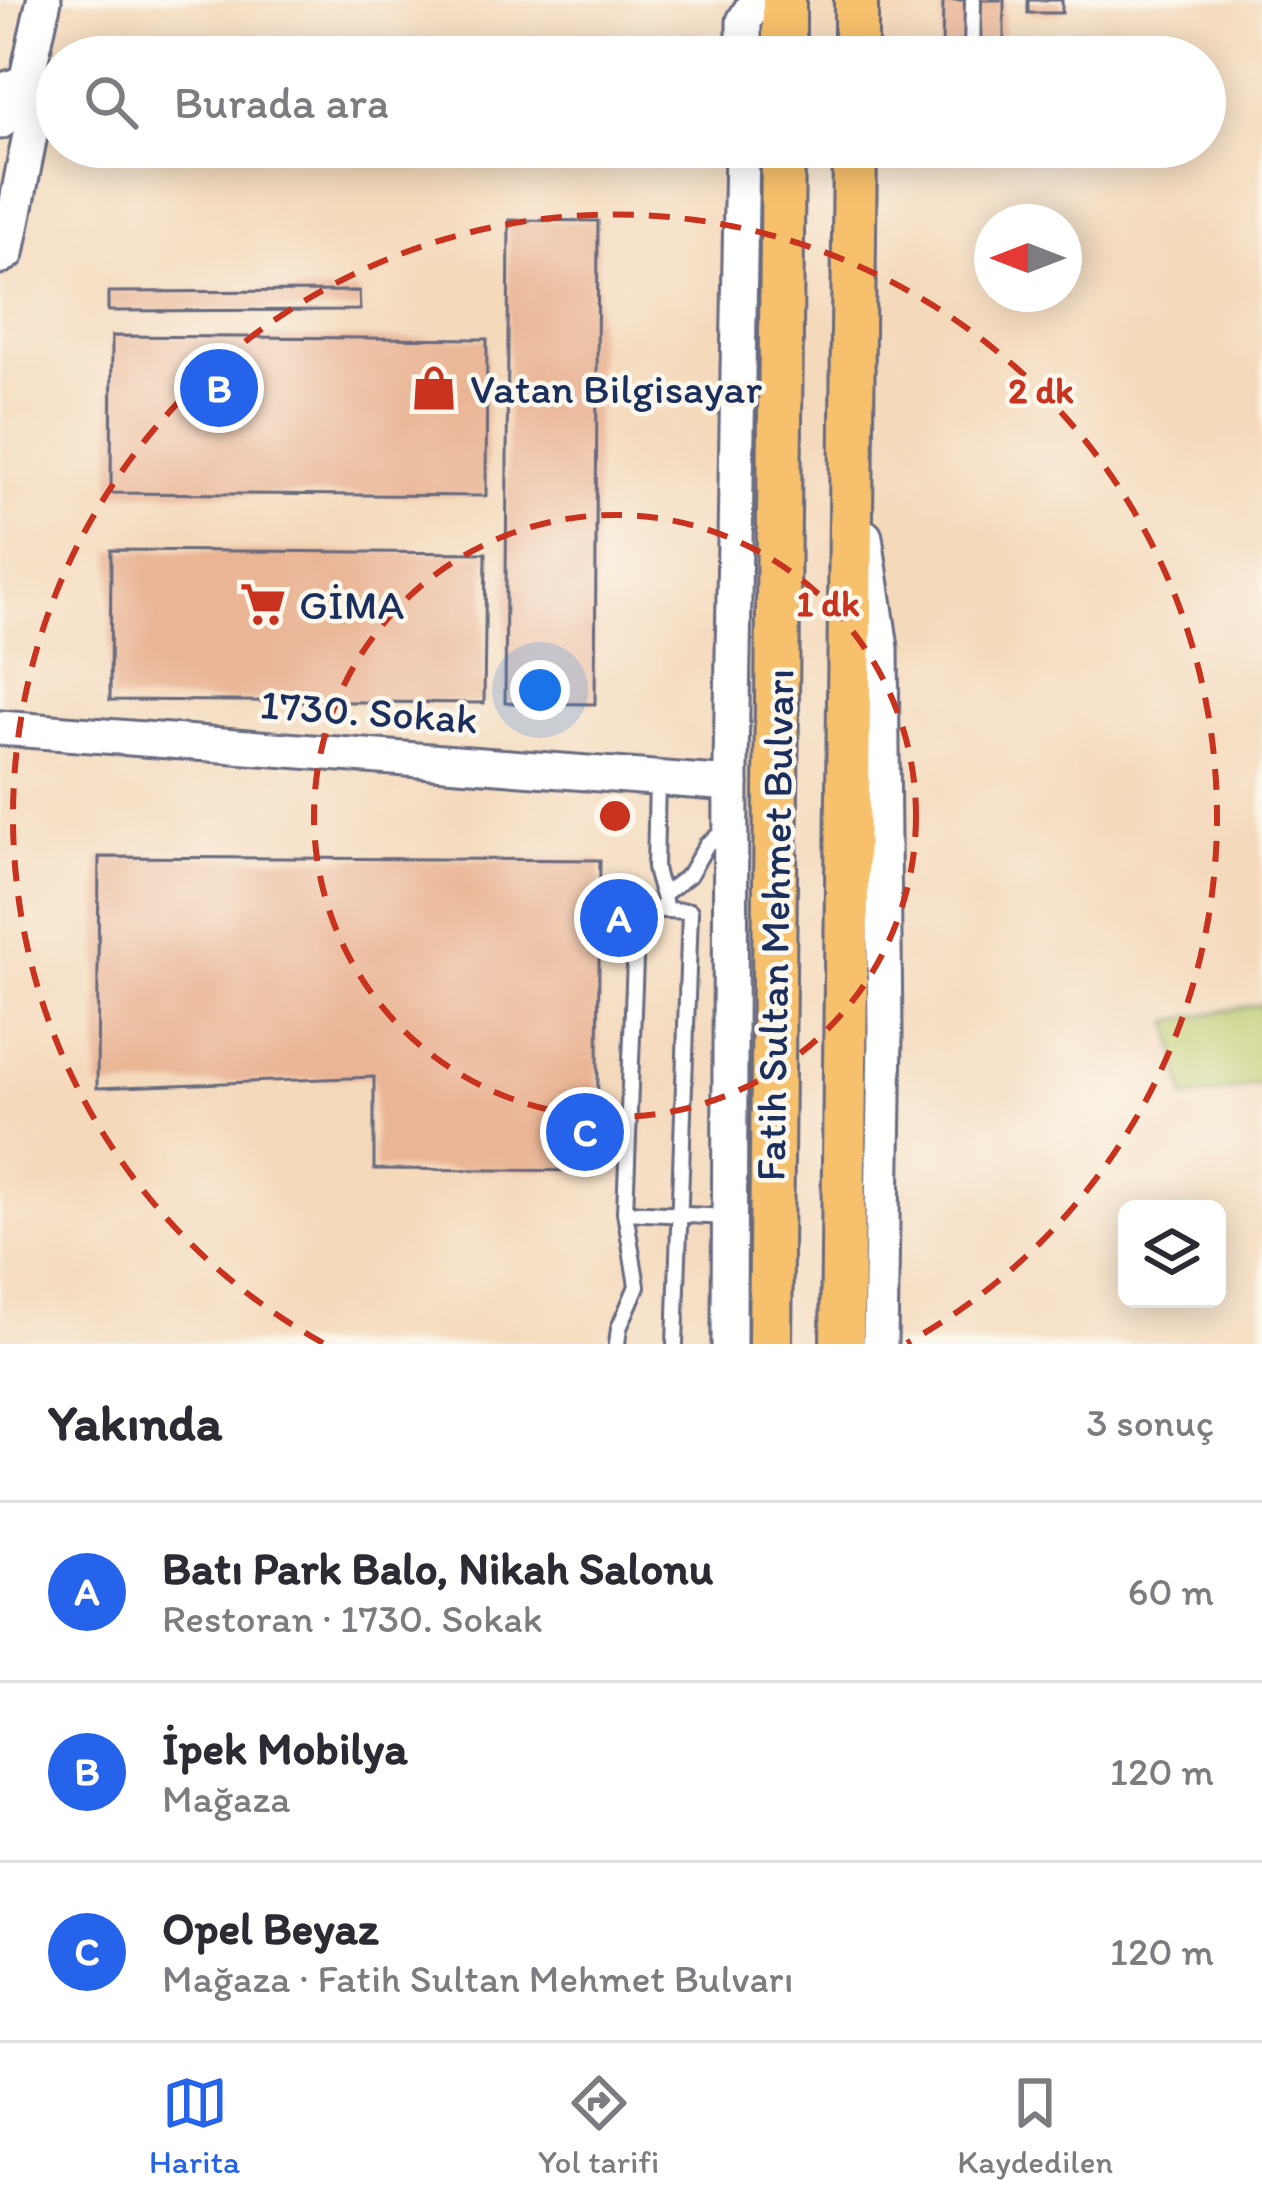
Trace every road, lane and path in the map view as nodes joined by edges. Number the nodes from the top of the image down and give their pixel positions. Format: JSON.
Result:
{"nodes":[{"id":1,"x":44,"y":0,"type":"edge"},
{"id":2,"x":757,"y":0,"type":"edge"},
{"id":3,"x":784,"y":0,"type":"edge"},
{"id":4,"x":856,"y":0,"type":"edge"},
{"id":5,"x":973,"y":0,"type":"edge"},
{"id":6,"x":36,"y":36,"type":"edge"},
{"id":7,"x":36,"y":36,"type":"edge"},
{"id":8,"x":744,"y":36,"type":"edge"},
{"id":9,"x":784,"y":36,"type":"edge"},
{"id":10,"x":856,"y":36,"type":"edge"},
{"id":11,"x":972,"y":36,"type":"edge"},
{"id":12,"x":26,"y":82,"type":"junction"},
{"id":13,"x":36,"y":97,"type":"edge"},
{"id":14,"x":36,"y":104,"type":"edge"},
{"id":15,"x":0,"y":122,"type":"edge"},
{"id":16,"x":742,"y":168,"type":"edge"},
{"id":17,"x":783,"y":168,"type":"edge"},
{"id":18,"x":859,"y":168,"type":"edge"},
{"id":19,"x":0,"y":257,"type":"edge"},
{"id":20,"x":852,"y":440,"type":"junction"},
{"id":21,"x":0,"y":728,"type":"edge"},
{"id":22,"x":657,"y":778,"type":"junction"},
{"id":23,"x":731,"y":784,"type":"junction"},
{"id":24,"x":731,"y":826,"type":"junction"},
{"id":25,"x":776,"y":837,"type":"junction"},
{"id":26,"x":665,"y":893,"type":"junction"},
{"id":27,"x":665,"y":910,"type":"junction"},
{"id":28,"x":731,"y":1016,"type":"junction"},
{"id":29,"x":625,"y":1211,"type":"junction"},
{"id":30,"x":679,"y":1214,"type":"junction"},
{"id":31,"x":729,"y":1217,"type":"junction"},
{"id":32,"x":617,"y":1344,"type":"edge"},
{"id":33,"x":675,"y":1344,"type":"edge"},
{"id":34,"x":729,"y":1344,"type":"edge"},
{"id":35,"x":770,"y":1344,"type":"edge"},
{"id":36,"x":842,"y":1344,"type":"edge"},
{"id":37,"x":880,"y":1344,"type":"edge"}],
"edges":[{"from":1,"to":6,"type":"street"},
{"from":2,"to":8,"type":"street"},
{"from":3,"to":9,"type":"highway"},
{"from":4,"to":10,"type":"highway"},
{"from":5,"to":11,"type":"lane"},
{"from":7,"to":12,"type":"street"},
{"from":12,"to":13,"type":"street"},
{"from":12,"to":15,"type":"street"},
{"from":14,"to":19,"type":"street"},
{"from":16,"to":23,"type":"street"},
{"from":17,"to":25,"type":"highway","name":"Fatih Sultan Mehmet Bulvarı"},
{"from":18,"to":20,"type":"highway","name":"Fatih Sultan Mehmet Bulvarı"},
{"from":20,"to":36,"type":"highway","name":"Fatih Sultan Mehmet Bulvarı"},
{"from":20,"to":37,"type":"street"},
{"from":21,"to":22,"type":"street","name":"1730. Sokak"},
{"from":22,"to":23,"type":"street","name":"1730. Sokak"},
{"from":22,"to":26,"type":"lane"},
{"from":23,"to":24,"type":"street"},
{"from":24,"to":26,"type":"lane"},
{"from":24,"to":28,"type":"street"},
{"from":25,"to":28,"type":"street"},
{"from":25,"to":35,"type":"highway","name":"Fatih Sultan Mehmet Bulvarı"},
{"from":26,"to":27,"type":"lane"},
{"from":27,"to":29,"type":"lane"},
{"from":27,"to":30,"type":"lane"},
{"from":28,"to":31,"type":"street"},
{"from":29,"to":30,"type":"lane"},
{"from":29,"to":32,"type":"lane"},
{"from":30,"to":31,"type":"lane"},
{"from":30,"to":33,"type":"lane"},
{"from":31,"to":34,"type":"street"}]}
